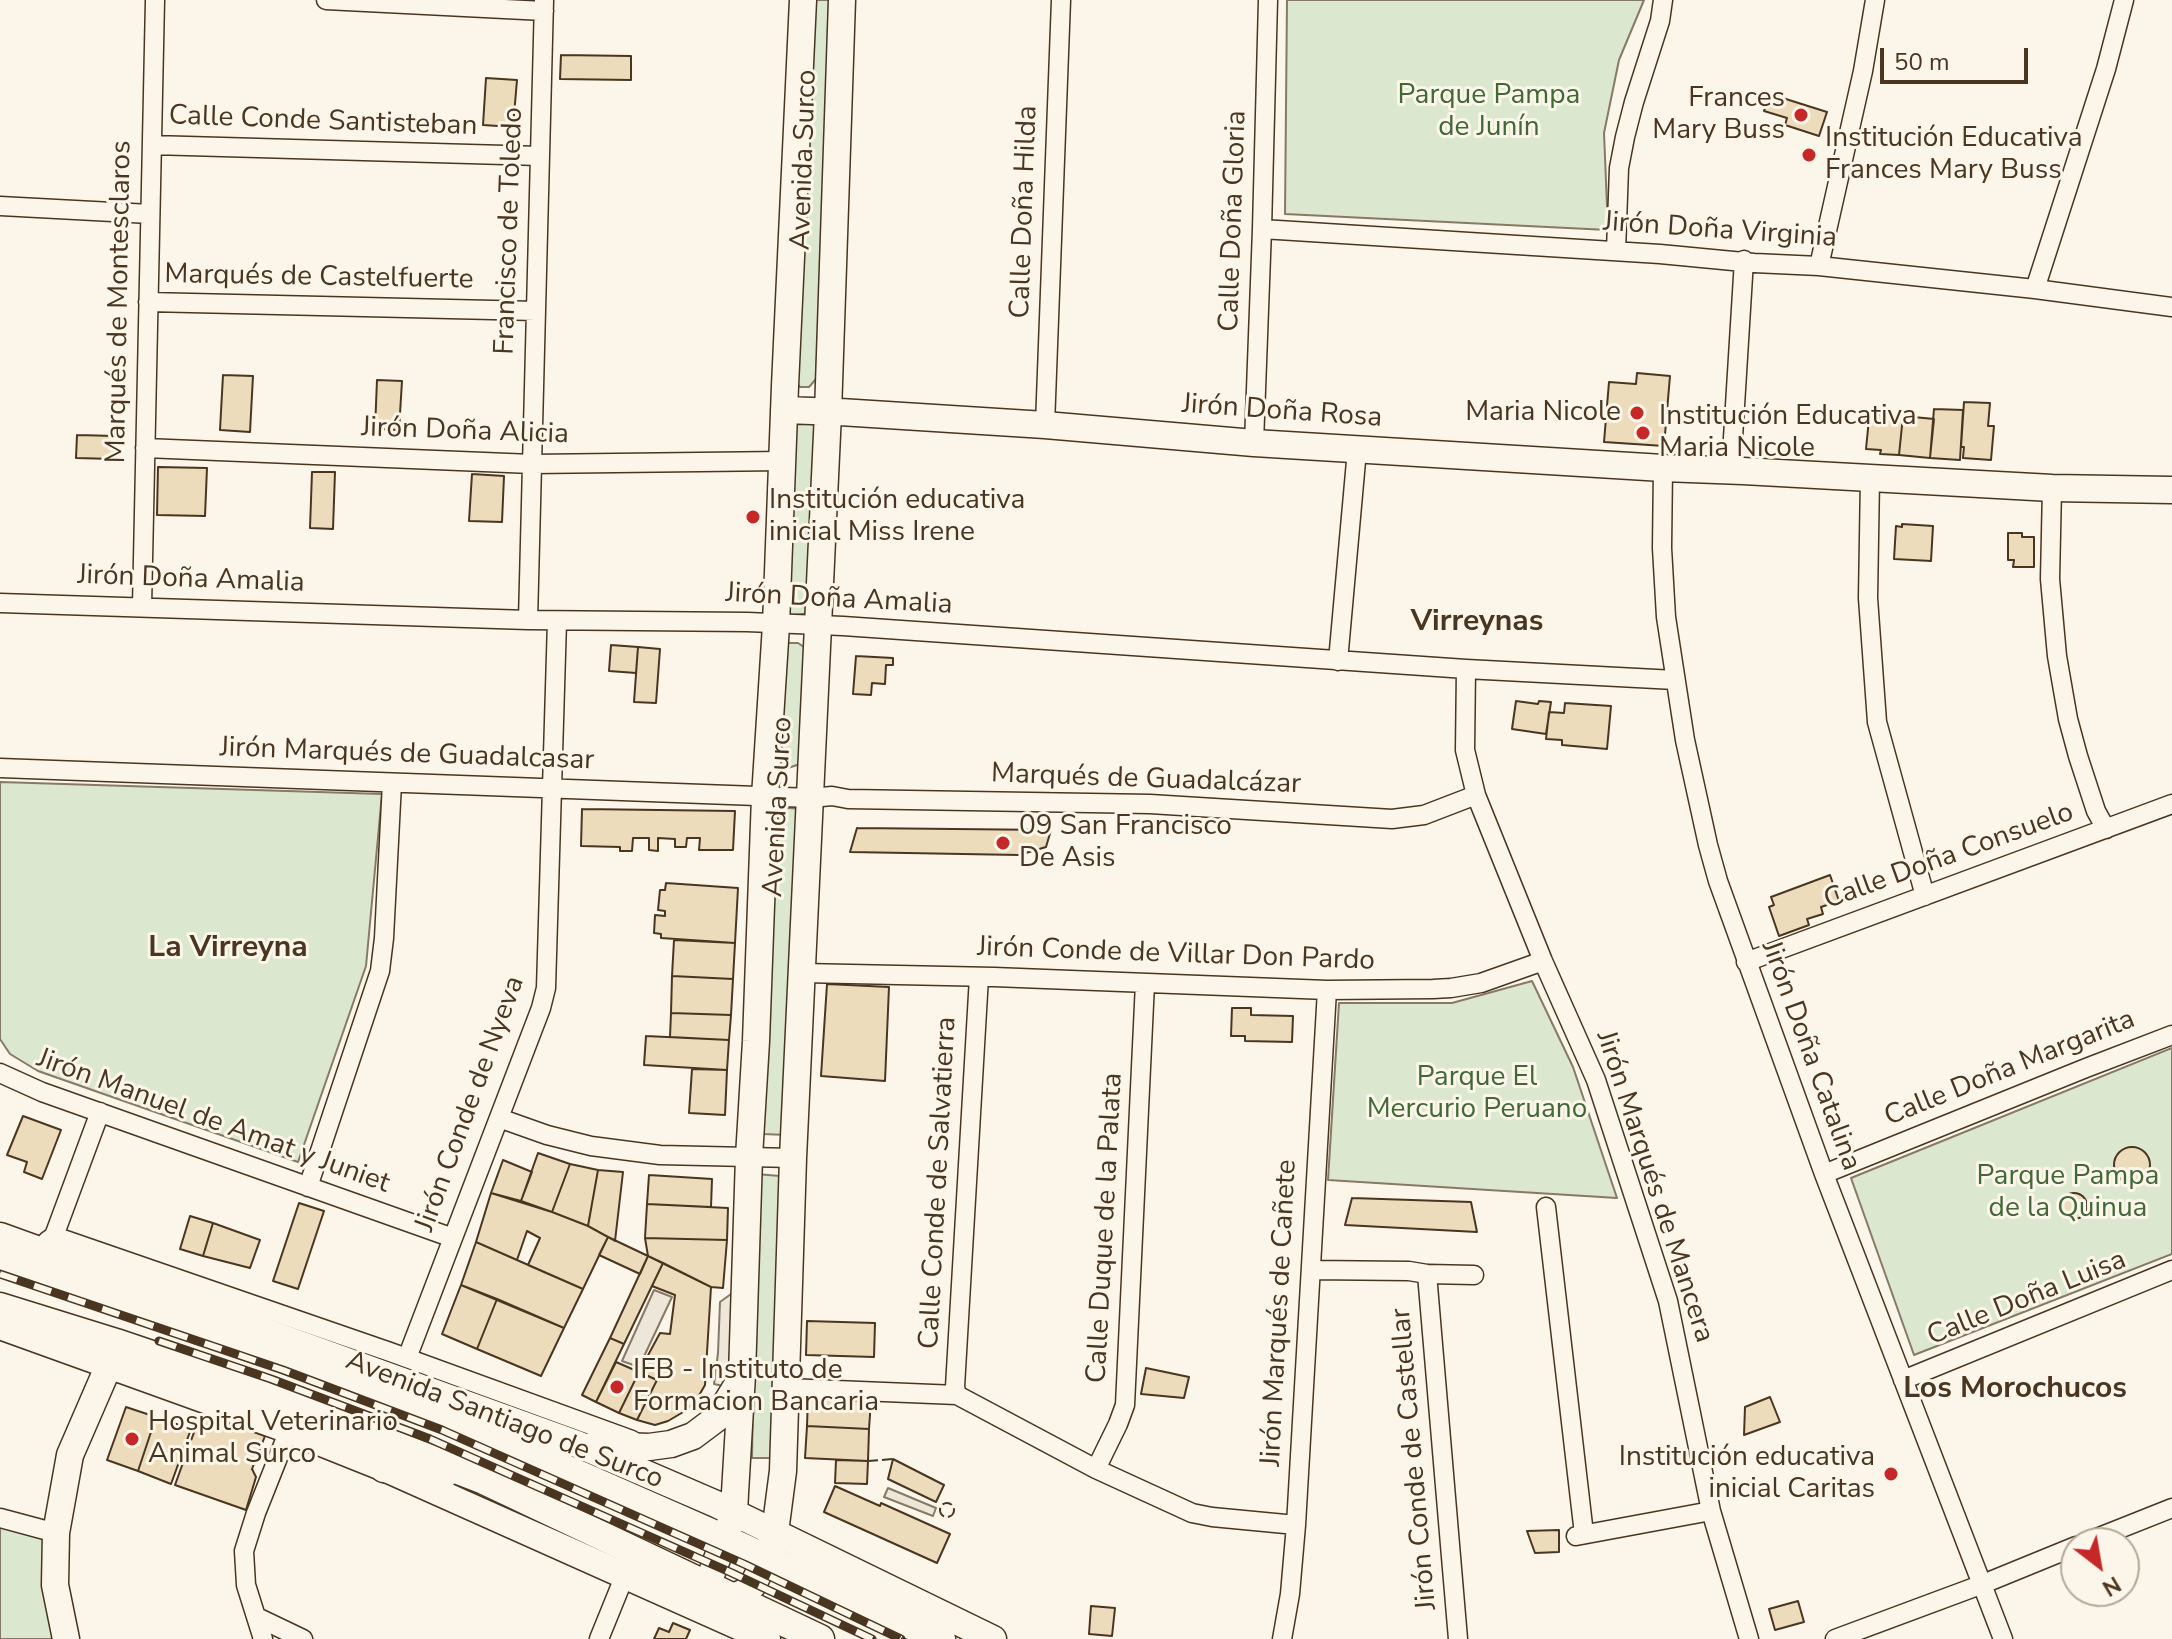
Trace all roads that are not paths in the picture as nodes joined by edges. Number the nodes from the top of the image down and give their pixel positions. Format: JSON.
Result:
{"nodes":[{"id":1,"x":155,"y":0,"type":"edge"},
{"id":2,"x":326,"y":0,"type":"edge"},
{"id":3,"x":803,"y":0,"type":"edge"},
{"id":4,"x":842,"y":0,"type":"edge"},
{"id":5,"x":1061,"y":0,"type":"edge"},
{"id":6,"x":1268,"y":0,"type":"edge"},
{"id":7,"x":1663,"y":0,"type":"edge"},
{"id":8,"x":1875,"y":0,"type":"edge"},
{"id":9,"x":2124,"y":0,"type":"edge"},
{"id":10,"x":544,"y":5,"type":"edge"},
{"id":11,"x":152,"y":145,"type":"junction"},
{"id":12,"x":540,"y":156,"type":"junction"},
{"id":13,"x":0,"y":206,"type":"edge"},
{"id":14,"x":150,"y":214,"type":"junction"},
{"id":15,"x":1262,"y":229,"type":"junction"},
{"id":16,"x":1616,"y":251,"type":"junction"},
{"id":17,"x":1744,"y":260,"type":"junction"},
{"id":18,"x":1819,"y":266,"type":"junction"},
{"id":19,"x":2035,"y":289,"type":"junction"},
{"id":20,"x":148,"y":302,"type":"junction"},
{"id":21,"x":2172,"y":307,"type":"edge"},
{"id":22,"x":536,"y":311,"type":"junction"},
{"id":23,"x":784,"y":410,"type":"junction"},
{"id":24,"x":828,"y":413,"type":"junction"},
{"id":25,"x":1045,"y":425,"type":"junction"},
{"id":26,"x":1254,"y":443,"type":"junction"},
{"id":27,"x":145,"y":448,"type":"junction"},
{"id":28,"x":1357,"y":450,"type":"junction"},
{"id":29,"x":783,"y":461,"type":"junction"},
{"id":30,"x":532,"y":464,"type":"junction"},
{"id":31,"x":1663,"y":468,"type":"junction"},
{"id":32,"x":1731,"y":470,"type":"junction"},
{"id":33,"x":1870,"y":478,"type":"junction"},
{"id":34,"x":2052,"y":488,"type":"junction"},
{"id":35,"x":2172,"y":490,"type":"edge"},
{"id":36,"x":0,"y":603,"type":"edge"},
{"id":37,"x":142,"y":606,"type":"junction"},
{"id":38,"x":528,"y":620,"type":"junction"},
{"id":39,"x":557,"y":621,"type":"junction"},
{"id":40,"x":776,"y":625,"type":"junction"},
{"id":41,"x":819,"y":626,"type":"junction"},
{"id":42,"x":1338,"y":661,"type":"junction"},
{"id":43,"x":1466,"y":669,"type":"junction"},
{"id":44,"x":1675,"y":680,"type":"junction"},
{"id":45,"x":0,"y":768,"type":"edge"},
{"id":46,"x":392,"y":783,"type":"junction"},
{"id":47,"x":551,"y":789,"type":"junction"},
{"id":48,"x":1476,"y":795,"type":"junction"},
{"id":49,"x":765,"y":797,"type":"junction"},
{"id":50,"x":811,"y":798,"type":"junction"},
{"id":51,"x":2172,"y":804,"type":"edge"},
{"id":52,"x":2106,"y":829,"type":"junction"},
{"id":53,"x":1925,"y":896,"type":"junction"},
{"id":54,"x":1543,"y":961,"type":"junction"},
{"id":55,"x":1746,"y":962,"type":"junction"},
{"id":56,"x":802,"y":973,"type":"junction"},
{"id":57,"x":979,"y":977,"type":"junction"},
{"id":58,"x":1145,"y":983,"type":"junction"},
{"id":59,"x":1327,"y":990,"type":"junction"},
{"id":60,"x":2172,"y":1035,"type":"edge"},
{"id":61,"x":0,"y":1073,"type":"edge"},
{"id":62,"x":100,"y":1112,"type":"junction"},
{"id":63,"x":499,"y":1118,"type":"junction"},
{"id":64,"x":749,"y":1157,"type":"junction"},
{"id":65,"x":793,"y":1158,"type":"junction"},
{"id":66,"x":1824,"y":1174,"type":"junction"},
{"id":67,"x":308,"y":1187,"type":"junction"},
{"id":68,"x":1546,"y":1207,"type":"dead end"},
{"id":69,"x":0,"y":1236,"type":"edge"},
{"id":70,"x":453,"y":1238,"type":"junction"},
{"id":71,"x":44,"y":1242,"type":"junction"},
{"id":72,"x":0,"y":1259,"type":"edge"},
{"id":73,"x":1311,"y":1270,"type":"junction"},
{"id":74,"x":2172,"y":1270,"type":"edge"},
{"id":75,"x":1427,"y":1274,"type":"junction"},
{"id":76,"x":1474,"y":1275,"type":"dead end"},
{"id":77,"x":0,"y":1307,"type":"edge"},
{"id":78,"x":0,"y":1326,"type":"edge"},
{"id":79,"x":407,"y":1358,"type":"junction"},
{"id":80,"x":109,"y":1365,"type":"junction"},
{"id":81,"x":742,"y":1375,"type":"junction"},
{"id":82,"x":1903,"y":1380,"type":"junction"},
{"id":83,"x":787,"y":1388,"type":"junction"},
{"id":84,"x":957,"y":1394,"type":"junction"},
{"id":85,"x":289,"y":1430,"type":"junction"},
{"id":86,"x":577,"y":1444,"type":"junction"},
{"id":87,"x":649,"y":1447,"type":"junction"},
{"id":88,"x":384,"y":1468,"type":"junction"},
{"id":89,"x":1096,"y":1469,"type":"junction"},
{"id":90,"x":484,"y":1480,"type":"junction"},
{"id":91,"x":1711,"y":1511,"type":"junction"},
{"id":92,"x":734,"y":1513,"type":"junction"},
{"id":93,"x":2170,"y":1515,"type":"edge"},
{"id":94,"x":0,"y":1518,"type":"edge"},
{"id":95,"x":1296,"y":1525,"type":"junction"},
{"id":96,"x":2133,"y":1527,"type":"edge"},
{"id":97,"x":56,"y":1533,"type":"junction"},
{"id":98,"x":725,"y":1540,"type":"junction"},
{"id":99,"x":770,"y":1545,"type":"junction"},
{"id":100,"x":2060,"y":1553,"type":"edge"},
{"id":101,"x":625,"y":1575,"type":"junction"},
{"id":102,"x":1983,"y":1584,"type":"junction"},
{"id":103,"x":719,"y":1592,"type":"junction"},
{"id":104,"x":257,"y":1617,"type":"junction"},
{"id":105,"x":66,"y":1639,"type":"edge"},
{"id":106,"x":263,"y":1639,"type":"edge"},
{"id":107,"x":303,"y":1639,"type":"edge"},
{"id":108,"x":599,"y":1639,"type":"edge"},
{"id":109,"x":767,"y":1639,"type":"edge"},
{"id":110,"x":820,"y":1639,"type":"edge"},
{"id":111,"x":941,"y":1639,"type":"edge"},
{"id":112,"x":993,"y":1639,"type":"edge"},
{"id":113,"x":1282,"y":1639,"type":"edge"},
{"id":114,"x":1458,"y":1639,"type":"edge"},
{"id":115,"x":1749,"y":1639,"type":"edge"},
{"id":116,"x":1835,"y":1639,"type":"edge"},
{"id":117,"x":2003,"y":1639,"type":"edge"}],
"edges":[{"from":1,"to":11,"type":"street","name":"Marqués de Montesclaros"},
{"from":2,"to":10,"type":"street"},
{"from":3,"to":23,"type":"main road","name":"Avenida Surco"},
{"from":4,"to":24,"type":"main road","name":"Avenida Surco"},
{"from":5,"to":25,"type":"street","name":"Calle Doña Hilda"},
{"from":6,"to":15,"type":"street","name":"Calle Doña Gloria"},
{"from":7,"to":16,"type":"street"},
{"from":8,"to":18,"type":"street"},
{"from":9,"to":19,"type":"street"},
{"from":10,"to":12,"type":"street","name":"Francisco de Toledo"},
{"from":11,"to":12,"type":"street","name":"Calle Conde Santisteban"},
{"from":11,"to":14,"type":"street","name":"Marqués de Montesclaros"},
{"from":12,"to":22,"type":"street","name":"Francisco de Toledo"},
{"from":13,"to":14,"type":"street"},
{"from":14,"to":20,"type":"street","name":"Marqués de Montesclaros"},
{"from":15,"to":16,"type":"street","name":"Jirón Doña Virginia"},
{"from":15,"to":26,"type":"street","name":"Calle Doña Gloria"},
{"from":16,"to":17,"type":"street","name":"Jirón Doña Virginia"},
{"from":17,"to":18,"type":"street","name":"Jirón Doña Virginia"},
{"from":17,"to":32,"type":"street"},
{"from":18,"to":19,"type":"street","name":"Jirón Doña Virginia"},
{"from":19,"to":21,"type":"street","name":"Jirón Doña Virginia"},
{"from":20,"to":22,"type":"street","name":"Marqués de Castelfuerte"},
{"from":20,"to":27,"type":"street","name":"Marqués de Montesclaros"},
{"from":22,"to":30,"type":"street","name":"Francisco de Toledo"},
{"from":23,"to":24,"type":"main road","name":"Jirón Doña Rosa"},
{"from":23,"to":29,"type":"main road","name":"Avenida Surco"},
{"from":24,"to":25,"type":"main road","name":"Jirón Doña Rosa"},
{"from":24,"to":41,"type":"main road","name":"Avenida Surco"},
{"from":25,"to":26,"type":"main road","name":"Jirón Doña Rosa"},
{"from":26,"to":28,"type":"main road","name":"Jirón Doña Rosa"},
{"from":27,"to":30,"type":"street","name":"Jirón Doña Alicia"},
{"from":27,"to":37,"type":"street","name":"Marqués de Montesclaros"},
{"from":28,"to":31,"type":"main road","name":"Jirón Doña Rosa"},
{"from":28,"to":42,"type":"street"},
{"from":29,"to":30,"type":"street","name":"Jirón Doña Alicia"},
{"from":29,"to":40,"type":"main road","name":"Avenida Surco"},
{"from":30,"to":38,"type":"street","name":"Francisco de Toledo"},
{"from":31,"to":32,"type":"main road","name":"Jirón Doña Rosa"},
{"from":31,"to":44,"type":"street","name":"Jirón Doña Catalina"},
{"from":32,"to":33,"type":"main road","name":"Jirón Doña Rosa"},
{"from":33,"to":34,"type":"main road","name":"Jirón Doña Rosa"},
{"from":33,"to":53,"type":"street"},
{"from":34,"to":35,"type":"main road","name":"Jirón Doña Rosa"},
{"from":34,"to":52,"type":"street"},
{"from":36,"to":37,"type":"street","name":"Jirón Doña Amalia"},
{"from":37,"to":38,"type":"street","name":"Jirón Doña Amalia"},
{"from":38,"to":39,"type":"street","name":"Jirón Doña Amalia"},
{"from":39,"to":40,"type":"street","name":"Jirón Doña Amalia"},
{"from":39,"to":47,"type":"street","name":"Jirón Conde de Nyeva"},
{"from":40,"to":41,"type":"street","name":"Jirón Doña Amalia"},
{"from":40,"to":49,"type":"main road","name":"Avenida Surco"},
{"from":41,"to":42,"type":"street","name":"Jirón Doña Amalia"},
{"from":41,"to":50,"type":"main road","name":"Avenida Surco"},
{"from":42,"to":43,"type":"street","name":"Jirón Doña Amalia"},
{"from":43,"to":44,"type":"street","name":"Jirón Doña Amalia"},
{"from":43,"to":48,"type":"street","name":"Jirón Marqués de Mancera"},
{"from":44,"to":55,"type":"street","name":"Jirón Doña Catalina"},
{"from":45,"to":46,"type":"street","name":"Jirón Marqués de Guadalcasar"},
{"from":46,"to":47,"type":"street","name":"Jirón Marqués de Guadalcasar"},
{"from":46,"to":67,"type":"street"},
{"from":47,"to":49,"type":"street","name":"Jirón Marqués de Guadalcasar"},
{"from":47,"to":63,"type":"street","name":"Jirón Conde de Nyeva"},
{"from":48,"to":50,"type":"street","name":"Marqués de Guadalcázar"},
{"from":48,"to":54,"type":"street","name":"Jirón Marqués de Mancera"},
{"from":49,"to":50,"type":"street","name":"Jirón Marqués de Guadalcasar"},
{"from":49,"to":64,"type":"main road","name":"Avenida Surco"},
{"from":50,"to":56,"type":"main road","name":"Avenida Surco"},
{"from":51,"to":52,"type":"street","name":"Calle Doña Consuelo"},
{"from":52,"to":53,"type":"street","name":"Calle Doña Consuelo"},
{"from":53,"to":55,"type":"street","name":"Calle Doña Consuelo"},
{"from":54,"to":59,"type":"street","name":"Jirón Conde de Villar Don Pardo"},
{"from":54,"to":91,"type":"street","name":"Jirón Marqués de Mancera"},
{"from":55,"to":66,"type":"street","name":"Jirón Doña Catalina"},
{"from":56,"to":57,"type":"street","name":"Jirón Conde de Villar Don Pardo"},
{"from":56,"to":65,"type":"main road","name":"Avenida Surco"},
{"from":57,"to":58,"type":"street","name":"Jirón Conde de Villar Don Pardo"},
{"from":57,"to":84,"type":"street","name":"Calle Conde de Salvatierra"},
{"from":58,"to":59,"type":"street","name":"Jirón Conde de Villar Don Pardo"},
{"from":58,"to":89,"type":"street","name":"Calle Duque de la Palata"},
{"from":59,"to":73,"type":"street","name":"Jirón Marqués de Cañete"},
{"from":60,"to":66,"type":"street","name":"Calle Doña Margarita"},
{"from":61,"to":62,"type":"street","name":"Jirón Manuel de Amat y Juniet"},
{"from":62,"to":67,"type":"street","name":"Jirón Manuel de Amat y Juniet"},
{"from":62,"to":71,"type":"street"},
{"from":63,"to":64,"type":"street"},
{"from":63,"to":70,"type":"street","name":"Jirón Conde de Nyeva"},
{"from":64,"to":65,"type":"street"},
{"from":64,"to":81,"type":"main road","name":"Avenida Surco"},
{"from":65,"to":83,"type":"main road","name":"Avenida Surco"},
{"from":66,"to":82,"type":"street","name":"Jirón Doña Catalina"},
{"from":67,"to":70,"type":"street","name":"Jirón Manuel de Amat y Juniet"},
{"from":68,"to":91,"type":"street"},
{"from":69,"to":71,"type":"main road","name":"Avenida Santiago de Surco"},
{"from":70,"to":79,"type":"street","name":"Jirón Conde de Nyeva"},
{"from":71,"to":79,"type":"street"},
{"from":71,"to":86,"type":"main road","name":"Avenida Santiago de Surco"},
{"from":72,"to":98,"type":"main road","name":"Avenida Santiago de Surco"},
{"from":73,"to":75,"type":"street"},
{"from":73,"to":95,"type":"street","name":"Jirón Marqués de Cañete"},
{"from":74,"to":82,"type":"street","name":"Calle Doña Luisa"},
{"from":75,"to":76,"type":"street"},
{"from":75,"to":114,"type":"street","name":"Jirón Conde de Castellar"},
{"from":77,"to":90,"type":"main road"},
{"from":78,"to":80,"type":"main road"},
{"from":79,"to":87,"type":"street"},
{"from":80,"to":85,"type":"main road"},
{"from":80,"to":97,"type":"main road"},
{"from":81,"to":87,"type":"main road"},
{"from":81,"to":92,"type":"main road","name":"Avenida Surco"},
{"from":82,"to":102,"type":"street","name":"Jirón Doña Catalina"},
{"from":83,"to":84,"type":"street"},
{"from":83,"to":99,"type":"main road","name":"Avenida Surco"},
{"from":84,"to":89,"type":"street"},
{"from":85,"to":88,"type":"main road"},
{"from":85,"to":104,"type":"street"},
{"from":86,"to":87,"type":"main road"},
{"from":86,"to":92,"type":"main road","name":"Avenida Santiago de Surco"},
{"from":88,"to":90,"type":"main road"},
{"from":88,"to":101,"type":"main road"},
{"from":89,"to":95,"type":"street"},
{"from":90,"to":103,"type":"main road"},
{"from":91,"to":115,"type":"street","name":"Jirón Marqués de Mancera"},
{"from":92,"to":98,"type":"main road","name":"Avenida Surco"},
{"from":92,"to":99,"type":"main road","name":"Avenida Santiago de Surco"},
{"from":93,"to":96,"type":"street"},
{"from":94,"to":97,"type":"street"},
{"from":95,"to":113,"type":"street","name":"Jirón Marqués de Cañete"},
{"from":97,"to":105,"type":"main road"},
{"from":98,"to":99,"type":"main road","name":"Avenida Santiago de Surco"},
{"from":98,"to":103,"type":"main road","name":"Avenida Surco"},
{"from":99,"to":103,"type":"main road","name":"Avenida Surco"},
{"from":99,"to":111,"type":"main road","name":"Avenida Santiago de Surco"},
{"from":99,"to":112,"type":"main road","name":"Avenida Santiago de Surco"},
{"from":100,"to":102,"type":"street"},
{"from":101,"to":108,"type":"street"},
{"from":101,"to":109,"type":"main road"},
{"from":102,"to":116,"type":"street"},
{"from":102,"to":117,"type":"street","name":"Jirón Doña Catalina"},
{"from":103,"to":110,"type":"main road"},
{"from":104,"to":106,"type":"street"},
{"from":104,"to":107,"type":"street"}]}
